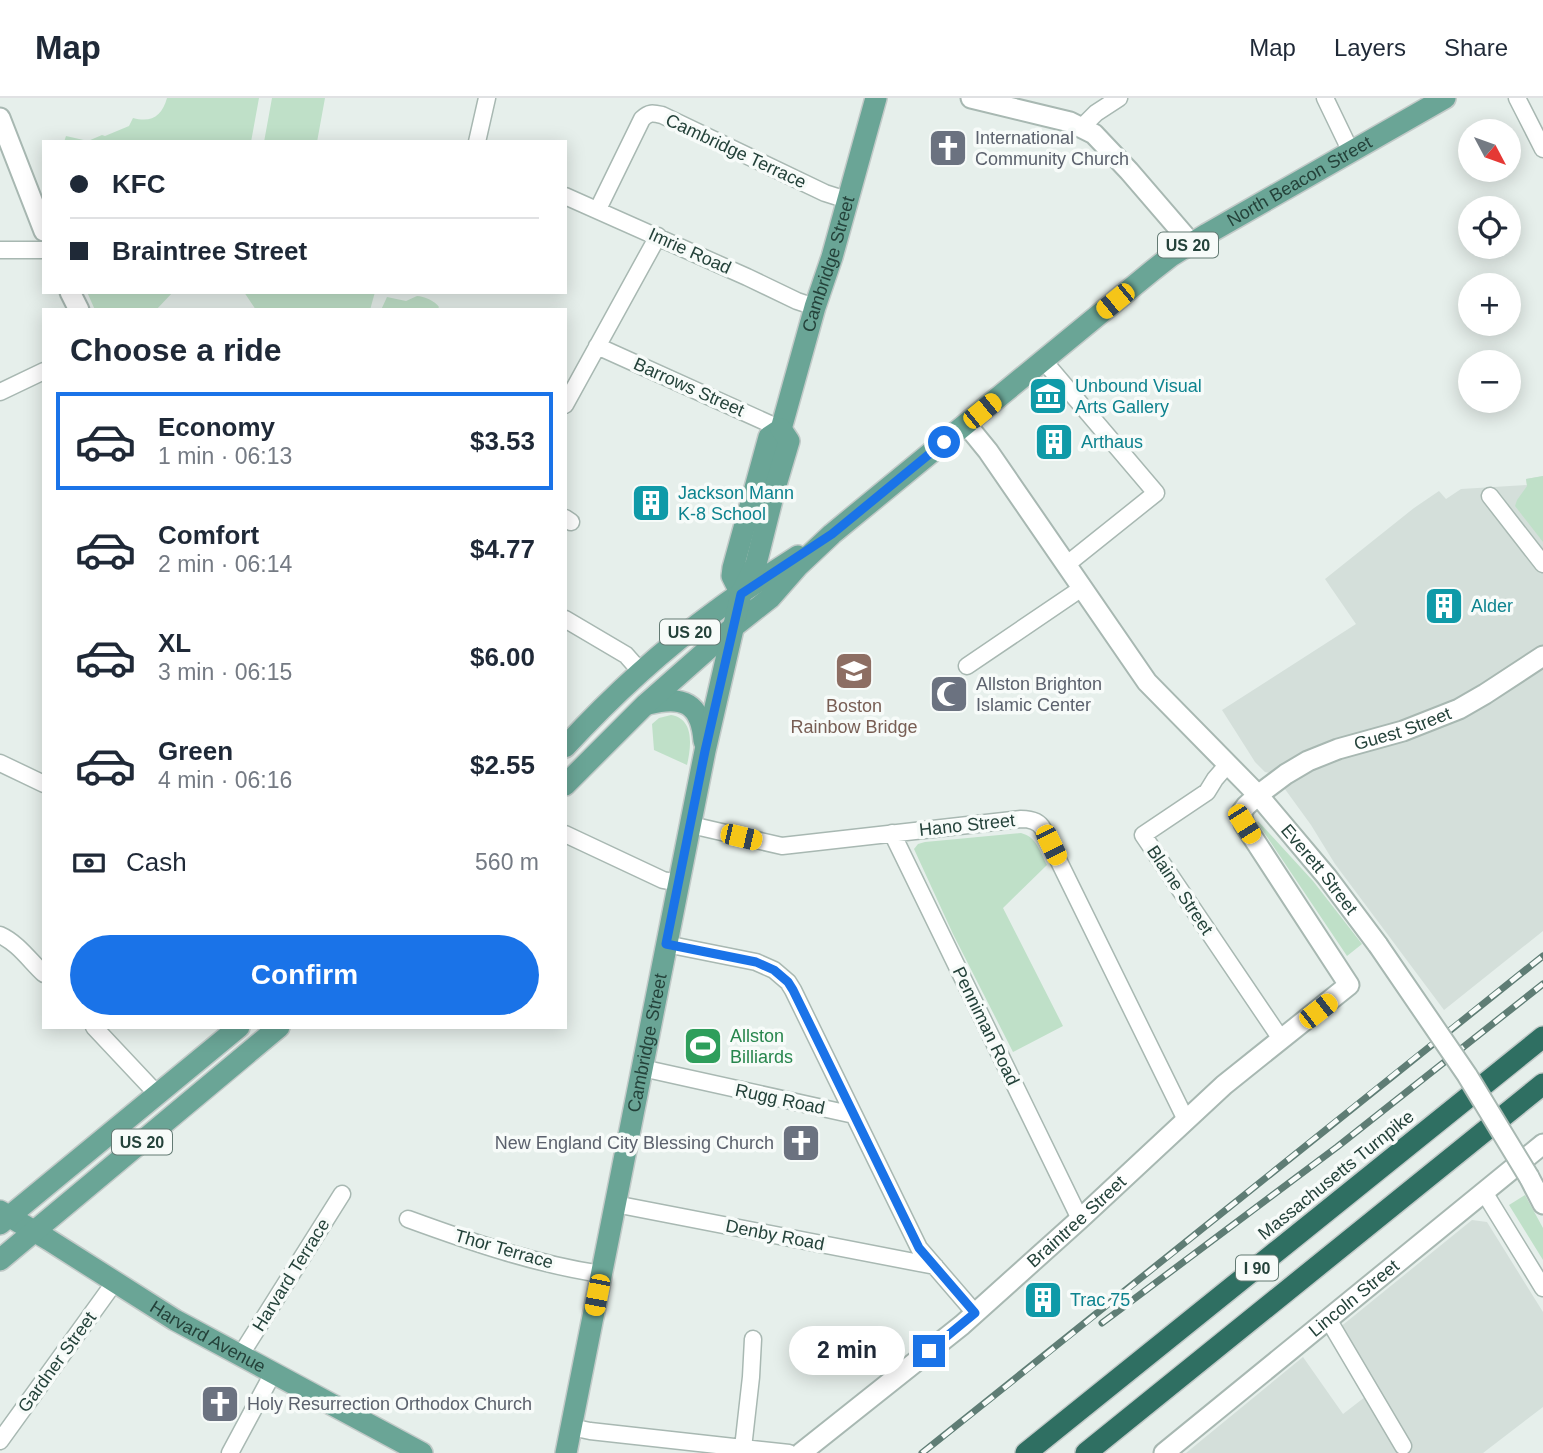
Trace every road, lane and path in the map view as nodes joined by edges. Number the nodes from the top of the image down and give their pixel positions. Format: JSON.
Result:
{"nodes":[{"id":1,"x":488,"y":98,"type":"edge"},
{"id":2,"x":876,"y":98,"type":"edge"},
{"id":3,"x":971,"y":98,"type":"edge"},
{"id":4,"x":1119,"y":98,"type":"edge"},
{"id":5,"x":1325,"y":98,"type":"edge"},
{"id":6,"x":1445,"y":98,"type":"edge"},
{"id":7,"x":1517,"y":98,"type":"edge"},
{"id":8,"x":0,"y":118,"type":"edge"},
{"id":9,"x":1082,"y":127,"type":"junction"},
{"id":10,"x":478,"y":140,"type":"edge"},
{"id":11,"x":1543,"y":149,"type":"edge"},
{"id":12,"x":1351,"y":152,"type":"junction"},
{"id":13,"x":567,"y":197,"type":"edge"},
{"id":14,"x":847,"y":200,"type":"junction"},
{"id":15,"x":597,"y":209,"type":"junction"},
{"id":16,"x":42,"y":226,"type":"edge"},
{"id":17,"x":657,"y":236,"type":"junction"},
{"id":18,"x":1191,"y":243,"type":"junction"},
{"id":19,"x":0,"y":250,"type":"edge"},
{"id":20,"x":42,"y":250,"type":"edge"},
{"id":21,"x":815,"y":307,"type":"junction"},
{"id":22,"x":597,"y":346,"type":"junction"},
{"id":23,"x":1043,"y":360,"type":"junction"},
{"id":24,"x":42,"y":371,"type":"edge"},
{"id":25,"x":0,"y":392,"type":"edge"},
{"id":26,"x":567,"y":401,"type":"edge"},
{"id":27,"x":966,"y":424,"type":"junction"},
{"id":28,"x":780,"y":429,"type":"junction"},
{"id":29,"x":1490,"y":496,"type":"dead end"},
{"id":30,"x":832,"y":534,"type":"junction"},
{"id":31,"x":1543,"y":564,"type":"edge"},
{"id":32,"x":1066,"y":565,"type":"junction"},
{"id":33,"x":1082,"y":588,"type":"junction"},
{"id":34,"x":741,"y":594,"type":"junction"},
{"id":35,"x":570,"y":622,"type":"edge"},
{"id":36,"x":732,"y":628,"type":"junction"},
{"id":37,"x":1543,"y":656,"type":"edge"},
{"id":38,"x":967,"y":666,"type":"dead end"},
{"id":39,"x":641,"y":672,"type":"junction"},
{"id":40,"x":646,"y":705,"type":"junction"},
{"id":41,"x":567,"y":745,"type":"edge"},
{"id":42,"x":705,"y":751,"type":"junction"},
{"id":43,"x":0,"y":763,"type":"edge"},
{"id":44,"x":1228,"y":764,"type":"junction"},
{"id":45,"x":42,"y":783,"type":"edge"},
{"id":46,"x":567,"y":783,"type":"edge"},
{"id":47,"x":1258,"y":795,"type":"junction"},
{"id":48,"x":691,"y":825,"type":"junction"},
{"id":49,"x":892,"y":833,"type":"junction"},
{"id":50,"x":567,"y":835,"type":"edge"},
{"id":51,"x":679,"y":883,"type":"junction"},
{"id":52,"x":0,"y":935,"type":"edge"},
{"id":53,"x":666,"y":944,"type":"junction"},
{"id":54,"x":42,"y":972,"type":"edge"},
{"id":55,"x":96,"y":1029,"type":"edge"},
{"id":56,"x":237,"y":1029,"type":"edge"},
{"id":57,"x":277,"y":1029,"type":"edge"},
{"id":58,"x":1543,"y":1037,"type":"edge"},
{"id":59,"x":1281,"y":1039,"type":"junction"},
{"id":60,"x":642,"y":1068,"type":"junction"},
{"id":61,"x":1543,"y":1084,"type":"edge"},
{"id":62,"x":157,"y":1094,"type":"junction"},
{"id":63,"x":854,"y":1115,"type":"junction"},
{"id":64,"x":1186,"y":1120,"type":"junction"},
{"id":65,"x":1543,"y":1144,"type":"edge"},
{"id":66,"x":1484,"y":1192,"type":"junction"},
{"id":67,"x":342,"y":1194,"type":"dead end"},
{"id":68,"x":615,"y":1204,"type":"junction"},
{"id":69,"x":1543,"y":1204,"type":"edge"},
{"id":70,"x":3,"y":1217,"type":"edge"},
{"id":71,"x":408,"y":1219,"type":"dead end"},
{"id":72,"x":1080,"y":1219,"type":"junction"},
{"id":73,"x":34,"y":1231,"type":"junction"},
{"id":74,"x":0,"y":1260,"type":"edge"},
{"id":75,"x":935,"y":1266,"type":"junction"},
{"id":76,"x":601,"y":1274,"type":"junction"},
{"id":77,"x":114,"y":1283,"type":"junction"},
{"id":78,"x":1543,"y":1288,"type":"edge"},
{"id":79,"x":975,"y":1313,"type":"junction"},
{"id":80,"x":1328,"y":1319,"type":"junction"},
{"id":81,"x":753,"y":1339,"type":"dead end"},
{"id":82,"x":240,"y":1356,"type":"junction"},
{"id":83,"x":273,"y":1373,"type":"junction"},
{"id":84,"x":571,"y":1427,"type":"junction"},
{"id":85,"x":0,"y":1441,"type":"edge"},
{"id":86,"x":1403,"y":1446,"type":"dead end"},
{"id":87,"x":743,"y":1448,"type":"junction"},
{"id":88,"x":230,"y":1453,"type":"edge"},
{"id":89,"x":422,"y":1453,"type":"edge"},
{"id":90,"x":566,"y":1453,"type":"edge"},
{"id":91,"x":789,"y":1453,"type":"edge"},
{"id":92,"x":801,"y":1453,"type":"edge"},
{"id":93,"x":1026,"y":1453,"type":"edge"},
{"id":94,"x":1086,"y":1453,"type":"edge"},
{"id":95,"x":1164,"y":1453,"type":"edge"}],
"edges":[{"from":1,"to":10,"type":"street"},
{"from":2,"to":14,"type":"main road","name":"Cambridge Street"},
{"from":3,"to":9,"type":"street"},
{"from":4,"to":9,"type":"street"},
{"from":5,"to":12,"type":"street"},
{"from":6,"to":12,"type":"main road","name":"North Beacon Street","number":"US 20"},
{"from":7,"to":11,"type":"street"},
{"from":8,"to":16,"type":"street"},
{"from":9,"to":18,"type":"street"},
{"from":12,"to":18,"type":"main road","name":"North Beacon Street","number":"US 20"},
{"from":13,"to":15,"type":"street","name":"Imrie Road"},
{"from":14,"to":15,"type":"street","name":"Cambridge Terrace"},
{"from":14,"to":21,"type":"main road","name":"Cambridge Street"},
{"from":15,"to":17,"type":"street","name":"Imrie Road"},
{"from":17,"to":21,"type":"street","name":"Imrie Road"},
{"from":17,"to":22,"type":"street"},
{"from":18,"to":23,"type":"main road","name":"North Beacon Street","number":"US 20"},
{"from":19,"to":20,"type":"street"},
{"from":21,"to":28,"type":"main road","name":"Cambridge Street"},
{"from":22,"to":26,"type":"street"},
{"from":22,"to":28,"type":"street","name":"Barrows Street"},
{"from":23,"to":27,"type":"main road","name":"North Beacon Street","number":"US 20"},
{"from":23,"to":32,"type":"street"},
{"from":24,"to":25,"type":"street"},
{"from":27,"to":30,"type":"main road","name":"North Beacon Street","number":"US 20"},
{"from":27,"to":32,"type":"street","name":"Everett Street"},
{"from":28,"to":34,"type":"main road","name":"Cambridge Street"},
{"from":28,"to":34,"type":"main road","name":"Cambridge Street"},
{"from":29,"to":31,"type":"street"},
{"from":30,"to":34,"type":"main road","name":"North Beacon Street","number":"US 20"},
{"from":30,"to":36,"type":"main road","name":"North Beacon Street","number":"US 20"},
{"from":32,"to":33,"type":"street","name":"Everett Street"},
{"from":33,"to":38,"type":"street"},
{"from":33,"to":44,"type":"street","name":"Everett Street"},
{"from":34,"to":36,"type":"main road","name":"Cambridge Street"},
{"from":34,"to":39,"type":"main road","number":"US 20"},
{"from":35,"to":39,"type":"street"},
{"from":36,"to":40,"type":"main road","number":"US 20"},
{"from":36,"to":42,"type":"main road","name":"Cambridge Street"},
{"from":37,"to":47,"type":"street","name":"Guest Street"},
{"from":39,"to":41,"type":"main road","number":"US 20"},
{"from":40,"to":42,"type":"main road"},
{"from":40,"to":46,"type":"main road","number":"US 20"},
{"from":42,"to":48,"type":"main road","name":"Cambridge Street"},
{"from":43,"to":45,"type":"street"},
{"from":44,"to":47,"type":"street","name":"Everett Street"},
{"from":44,"to":59,"type":"street","name":"Blaine Street"},
{"from":47,"to":59,"type":"street","name":"Braintree Street"},
{"from":47,"to":69,"type":"street","name":"Everett Street","bridge":true},
{"from":48,"to":49,"type":"street","name":"Hano Street"},
{"from":48,"to":51,"type":"main road","name":"Cambridge Street"},
{"from":49,"to":64,"type":"street","name":"Hano Street"},
{"from":49,"to":72,"type":"street","name":"Penniman Road"},
{"from":50,"to":51,"type":"street"},
{"from":51,"to":53,"type":"main road","name":"Cambridge Street"},
{"from":52,"to":54,"type":"street"},
{"from":53,"to":60,"type":"main road","name":"Cambridge Street"},
{"from":53,"to":63,"type":"street"},
{"from":55,"to":62,"type":"street"},
{"from":56,"to":62,"type":"main road","number":"US 20"},
{"from":57,"to":73,"type":"main road","number":"US 20"},
{"from":58,"to":93,"type":"highway","name":"Massachusetts Turnpike","number":"I 90"},
{"from":59,"to":64,"type":"street","name":"Braintree Street"},
{"from":60,"to":63,"type":"street","name":"Rugg Road"},
{"from":60,"to":68,"type":"main road","name":"Cambridge Street"},
{"from":61,"to":94,"type":"highway","number":"I 90"},
{"from":62,"to":70,"type":"main road","number":"US 20"},
{"from":63,"to":75,"type":"street"},
{"from":64,"to":72,"type":"street","name":"Braintree Street"},
{"from":65,"to":66,"type":"street","name":"Lincoln Street"},
{"from":66,"to":78,"type":"street"},
{"from":66,"to":80,"type":"street","name":"Lincoln Street"},
{"from":67,"to":82,"type":"street","name":"Harvard Terrace"},
{"from":68,"to":75,"type":"street","name":"Denby Road"},
{"from":68,"to":76,"type":"main road","name":"Cambridge Street"},
{"from":70,"to":73,"type":"main road","name":"Harvard Avenue"},
{"from":71,"to":76,"type":"street","name":"Thor Terrace"},
{"from":72,"to":79,"type":"street","name":"Braintree Street"},
{"from":73,"to":74,"type":"main road","number":"US 20"},
{"from":73,"to":77,"type":"main road","name":"Harvard Avenue"},
{"from":75,"to":79,"type":"street"},
{"from":76,"to":84,"type":"main road","name":"Cambridge Street"},
{"from":77,"to":82,"type":"main road","name":"Harvard Avenue"},
{"from":77,"to":85,"type":"street","name":"Gardner Street"},
{"from":79,"to":92,"type":"street","name":"Braintree Street"},
{"from":80,"to":86,"type":"street"},
{"from":80,"to":95,"type":"street","name":"Lincoln Street"},
{"from":81,"to":87,"type":"street"},
{"from":82,"to":83,"type":"main road","name":"Harvard Avenue"},
{"from":83,"to":88,"type":"street"},
{"from":83,"to":89,"type":"main road","name":"Harvard Avenue"},
{"from":84,"to":87,"type":"street"},
{"from":84,"to":90,"type":"main road","name":"Cambridge Street"},
{"from":87,"to":91,"type":"street"}]}
